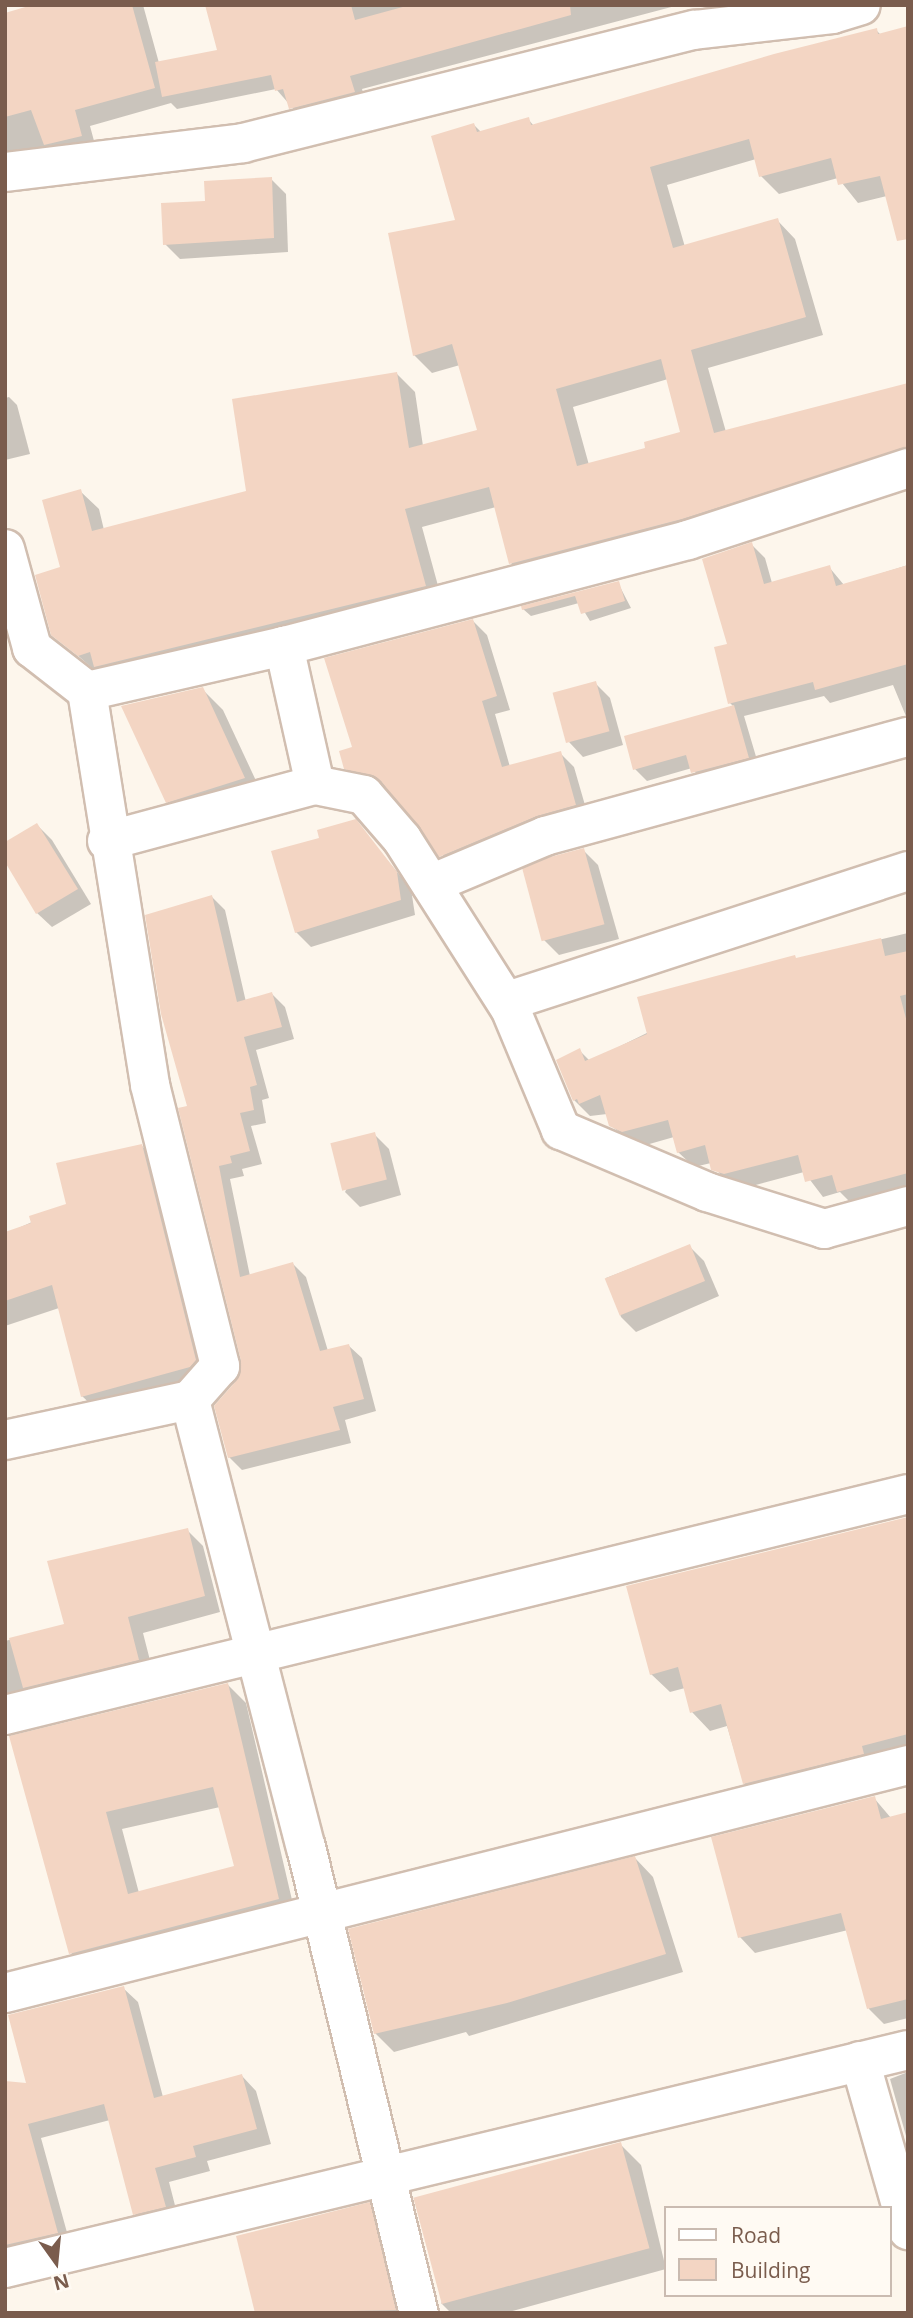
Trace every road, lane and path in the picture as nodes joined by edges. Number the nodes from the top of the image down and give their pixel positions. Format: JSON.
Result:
{"nodes":[{"id":1,"x":861,"y":5,"type":"edge"},
{"id":2,"x":5,"y":172,"type":"edge"},
{"id":3,"x":908,"y":468,"type":"edge"},
{"id":4,"x":5,"y":549,"type":"edge"},
{"id":5,"x":284,"y":646,"type":"junction"},
{"id":6,"x":86,"y":691,"type":"junction"},
{"id":7,"x":908,"y":737,"type":"edge"},
{"id":8,"x":315,"y":785,"type":"junction"},
{"id":9,"x":107,"y":841,"type":"junction"},
{"id":10,"x":908,"y":871,"type":"edge"},
{"id":11,"x":430,"y":884,"type":"junction"},
{"id":12,"x":509,"y":1007,"type":"junction"},
{"id":13,"x":908,"y":1206,"type":"edge"},
{"id":14,"x":190,"y":1400,"type":"junction"},
{"id":15,"x":5,"y":1440,"type":"edge"},
{"id":16,"x":908,"y":1493,"type":"edge"},
{"id":17,"x":256,"y":1654,"type":"junction"},
{"id":18,"x":5,"y":1715,"type":"edge"},
{"id":19,"x":908,"y":1765,"type":"edge"},
{"id":20,"x":322,"y":1914,"type":"junction"},
{"id":21,"x":5,"y":1993,"type":"edge"},
{"id":22,"x":908,"y":2050,"type":"edge"},
{"id":23,"x":860,"y":2061,"type":"junction"},
{"id":24,"x":385,"y":2174,"type":"junction"},
{"id":25,"x":908,"y":2230,"type":"edge"},
{"id":26,"x":5,"y":2268,"type":"edge"},
{"id":27,"x":419,"y":2313,"type":"edge"}],
"edges":[{"from":1,"to":2,"type":"street"},
{"from":3,"to":5,"type":"street"},
{"from":4,"to":6,"type":"street"},
{"from":5,"to":6,"type":"street"},
{"from":5,"to":8,"type":"street"},
{"from":6,"to":9,"type":"street"},
{"from":7,"to":11,"type":"street"},
{"from":8,"to":9,"type":"street"},
{"from":8,"to":11,"type":"street"},
{"from":9,"to":14,"type":"street"},
{"from":10,"to":12,"type":"street"},
{"from":11,"to":12,"type":"street"},
{"from":12,"to":13,"type":"street"},
{"from":14,"to":15,"type":"street"},
{"from":14,"to":17,"type":"street"},
{"from":16,"to":17,"type":"street"},
{"from":17,"to":18,"type":"street"},
{"from":17,"to":20,"type":"street"},
{"from":19,"to":20,"type":"street"},
{"from":20,"to":21,"type":"street"},
{"from":20,"to":24,"type":"street"},
{"from":22,"to":23,"type":"street"},
{"from":23,"to":24,"type":"street"},
{"from":23,"to":25,"type":"street"},
{"from":24,"to":26,"type":"street"},
{"from":24,"to":27,"type":"street"}]}
